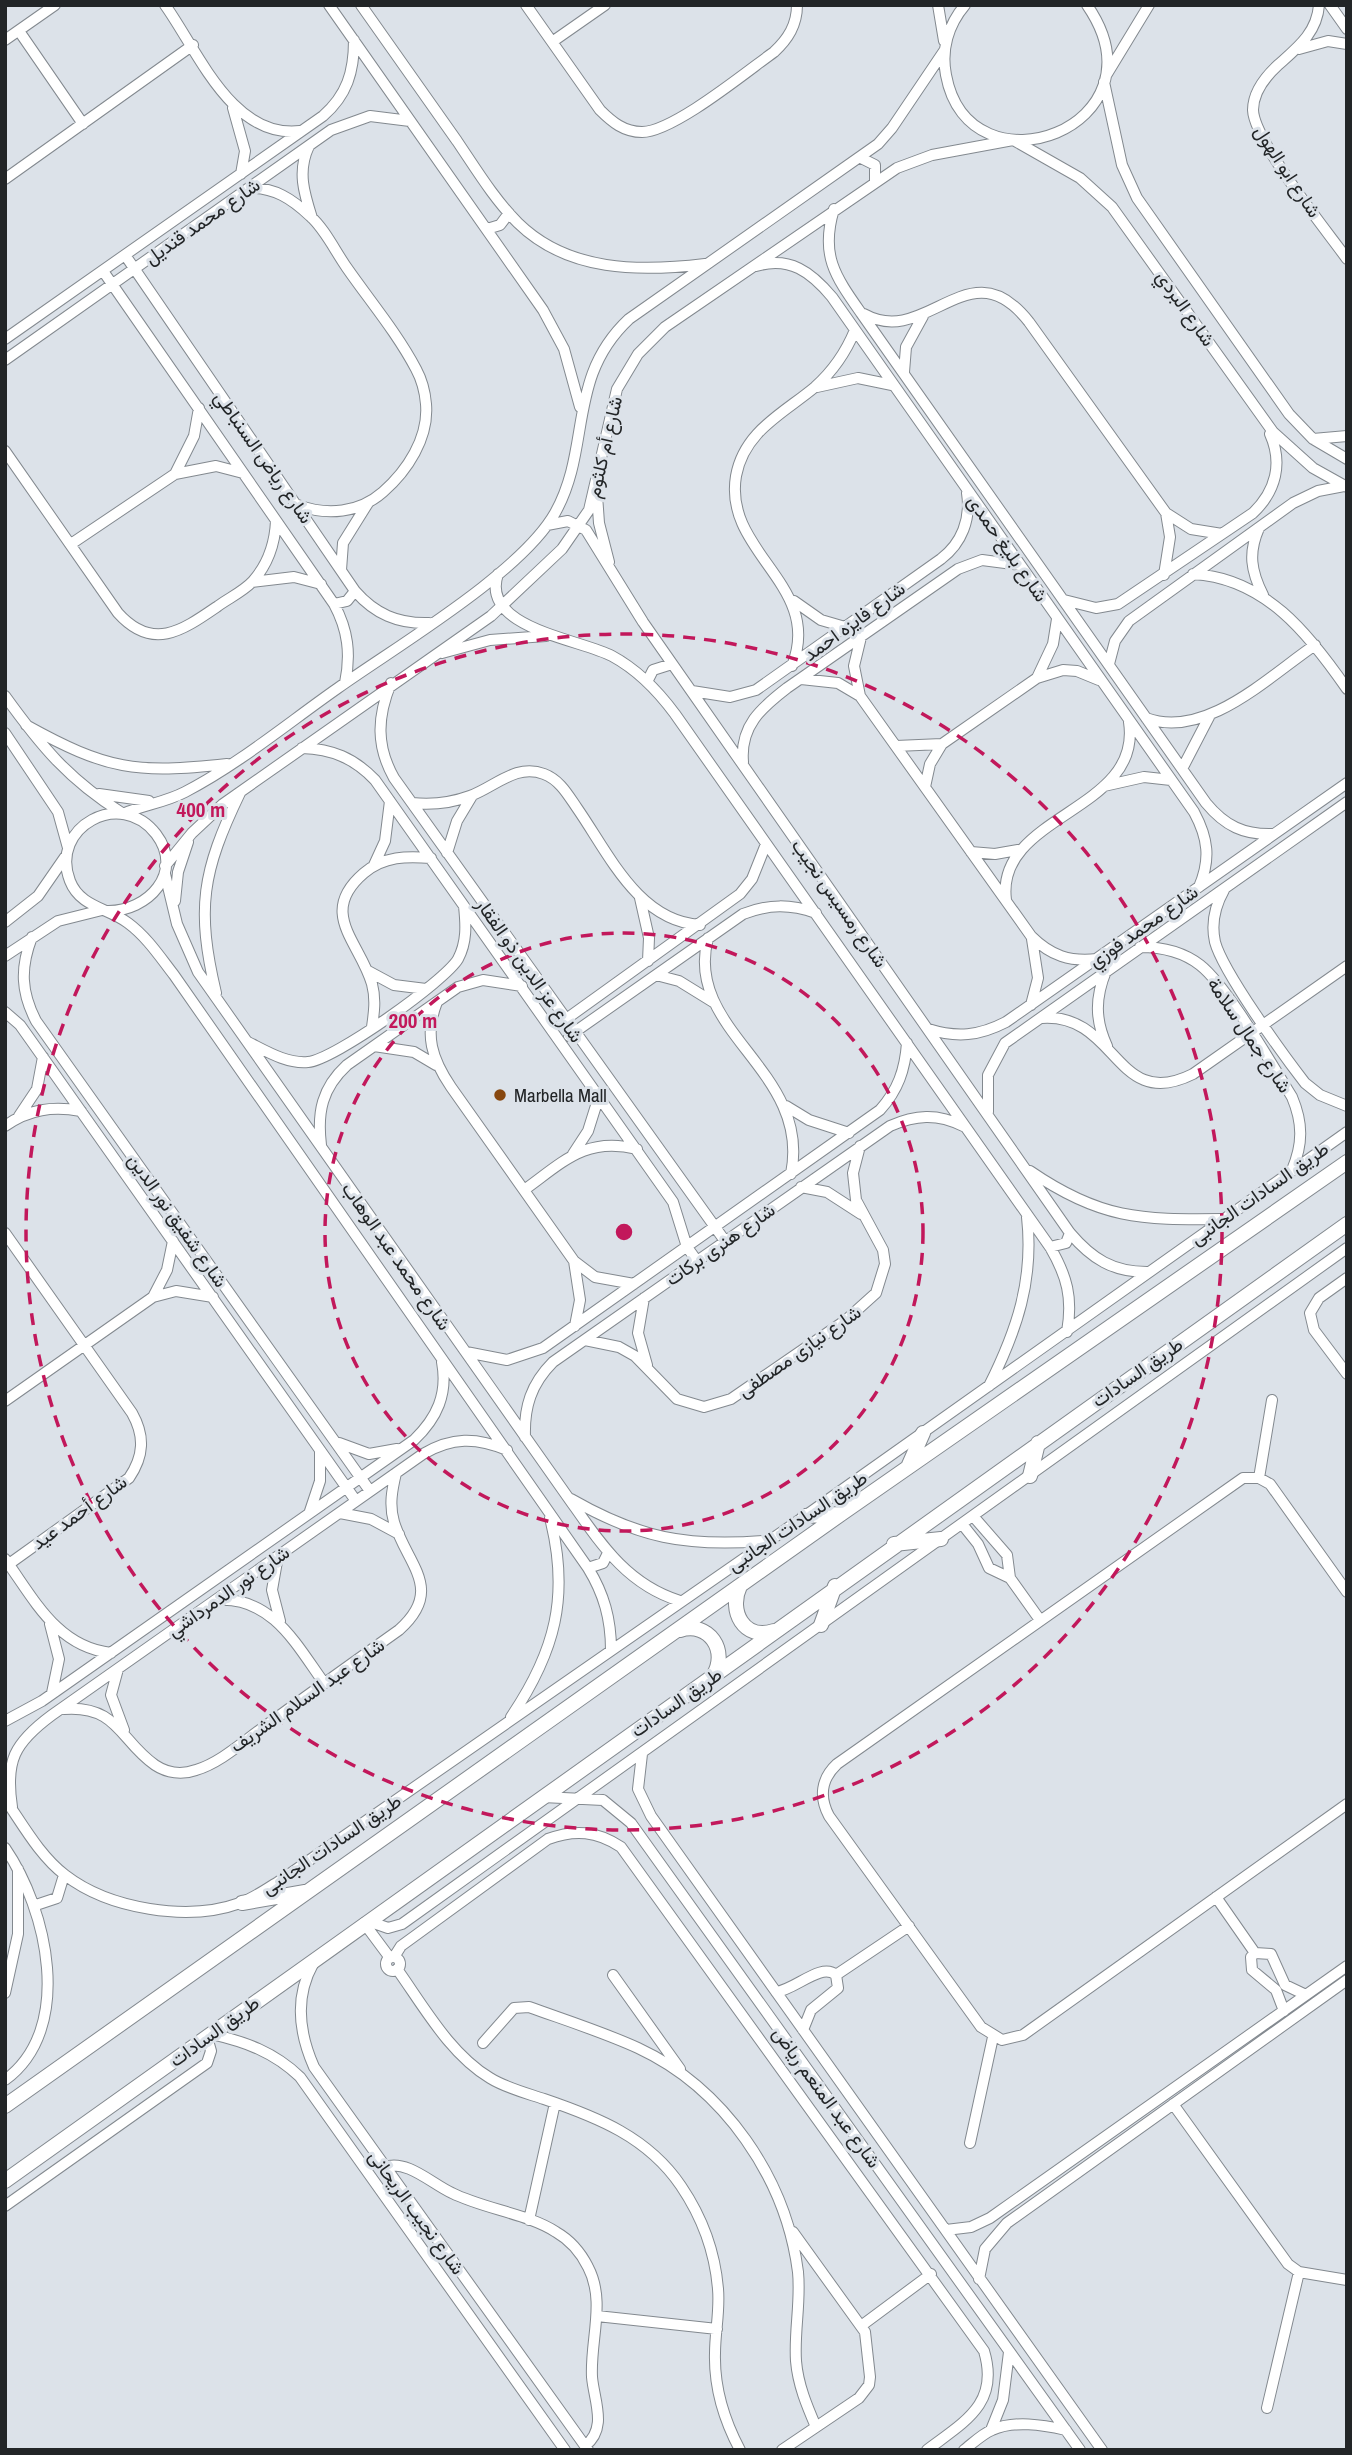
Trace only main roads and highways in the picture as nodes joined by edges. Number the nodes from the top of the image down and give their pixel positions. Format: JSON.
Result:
{"nodes":[{"id":1,"x":1347,"y":1162,"type":"edge"},
{"id":2,"x":1347,"y":1224,"type":"edge"},
{"id":3,"x":923,"y":1433,"type":"road end"},
{"id":4,"x":1038,"y":1443,"type":"junction"},
{"id":5,"x":908,"y":1468,"type":"junction"},
{"id":6,"x":1030,"y":1476,"type":"road end"},
{"id":7,"x":841,"y":1514,"type":"junction"},
{"id":8,"x":805,"y":1516,"type":"road end"},
{"id":9,"x":941,"y":1539,"type":"road end"},
{"id":10,"x":892,"y":1544,"type":"junction"},
{"id":11,"x":836,"y":1585,"type":"junction"},
{"id":12,"x":740,"y":1586,"type":"junction"},
{"id":13,"x":821,"y":1625,"type":"road end"},
{"id":14,"x":777,"y":1630,"type":"junction"},
{"id":15,"x":677,"y":1631,"type":"junction"},
{"id":16,"x":712,"y":1678,"type":"junction"},
{"id":17,"x":310,"y":1891,"type":"junction"},
{"id":18,"x":242,"y":1903,"type":"road end"},
{"id":19,"x":5,"y":2106,"type":"edge"},
{"id":20,"x":5,"y":2181,"type":"edge"}],
"edges":[{"from":1,"to":5,"type":"main road"},
{"from":2,"to":4,"type":"main road","name":"طريق السادات"},
{"from":3,"to":5,"type":"main road"},
{"from":4,"to":6,"type":"main road"},
{"from":4,"to":10,"type":"main road","name":"طريق السادات"},
{"from":5,"to":7,"type":"main road"},
{"from":7,"to":8,"type":"main road"},
{"from":7,"to":12,"type":"main road"},
{"from":9,"to":10,"type":"main road"},
{"from":10,"to":11,"type":"main road","name":"طريق السادات"},
{"from":11,"to":13,"type":"main road"},
{"from":11,"to":14,"type":"main road","name":"طريق السادات"},
{"from":12,"to":14,"type":"main road"},
{"from":12,"to":15,"type":"main road"},
{"from":14,"to":16,"type":"main road","name":"طريق السادات"},
{"from":15,"to":16,"type":"main road"},
{"from":15,"to":17,"type":"main road"},
{"from":16,"to":20,"type":"main road","name":"طريق السادات"},
{"from":17,"to":18,"type":"main road"},
{"from":17,"to":19,"type":"main road"}]}
